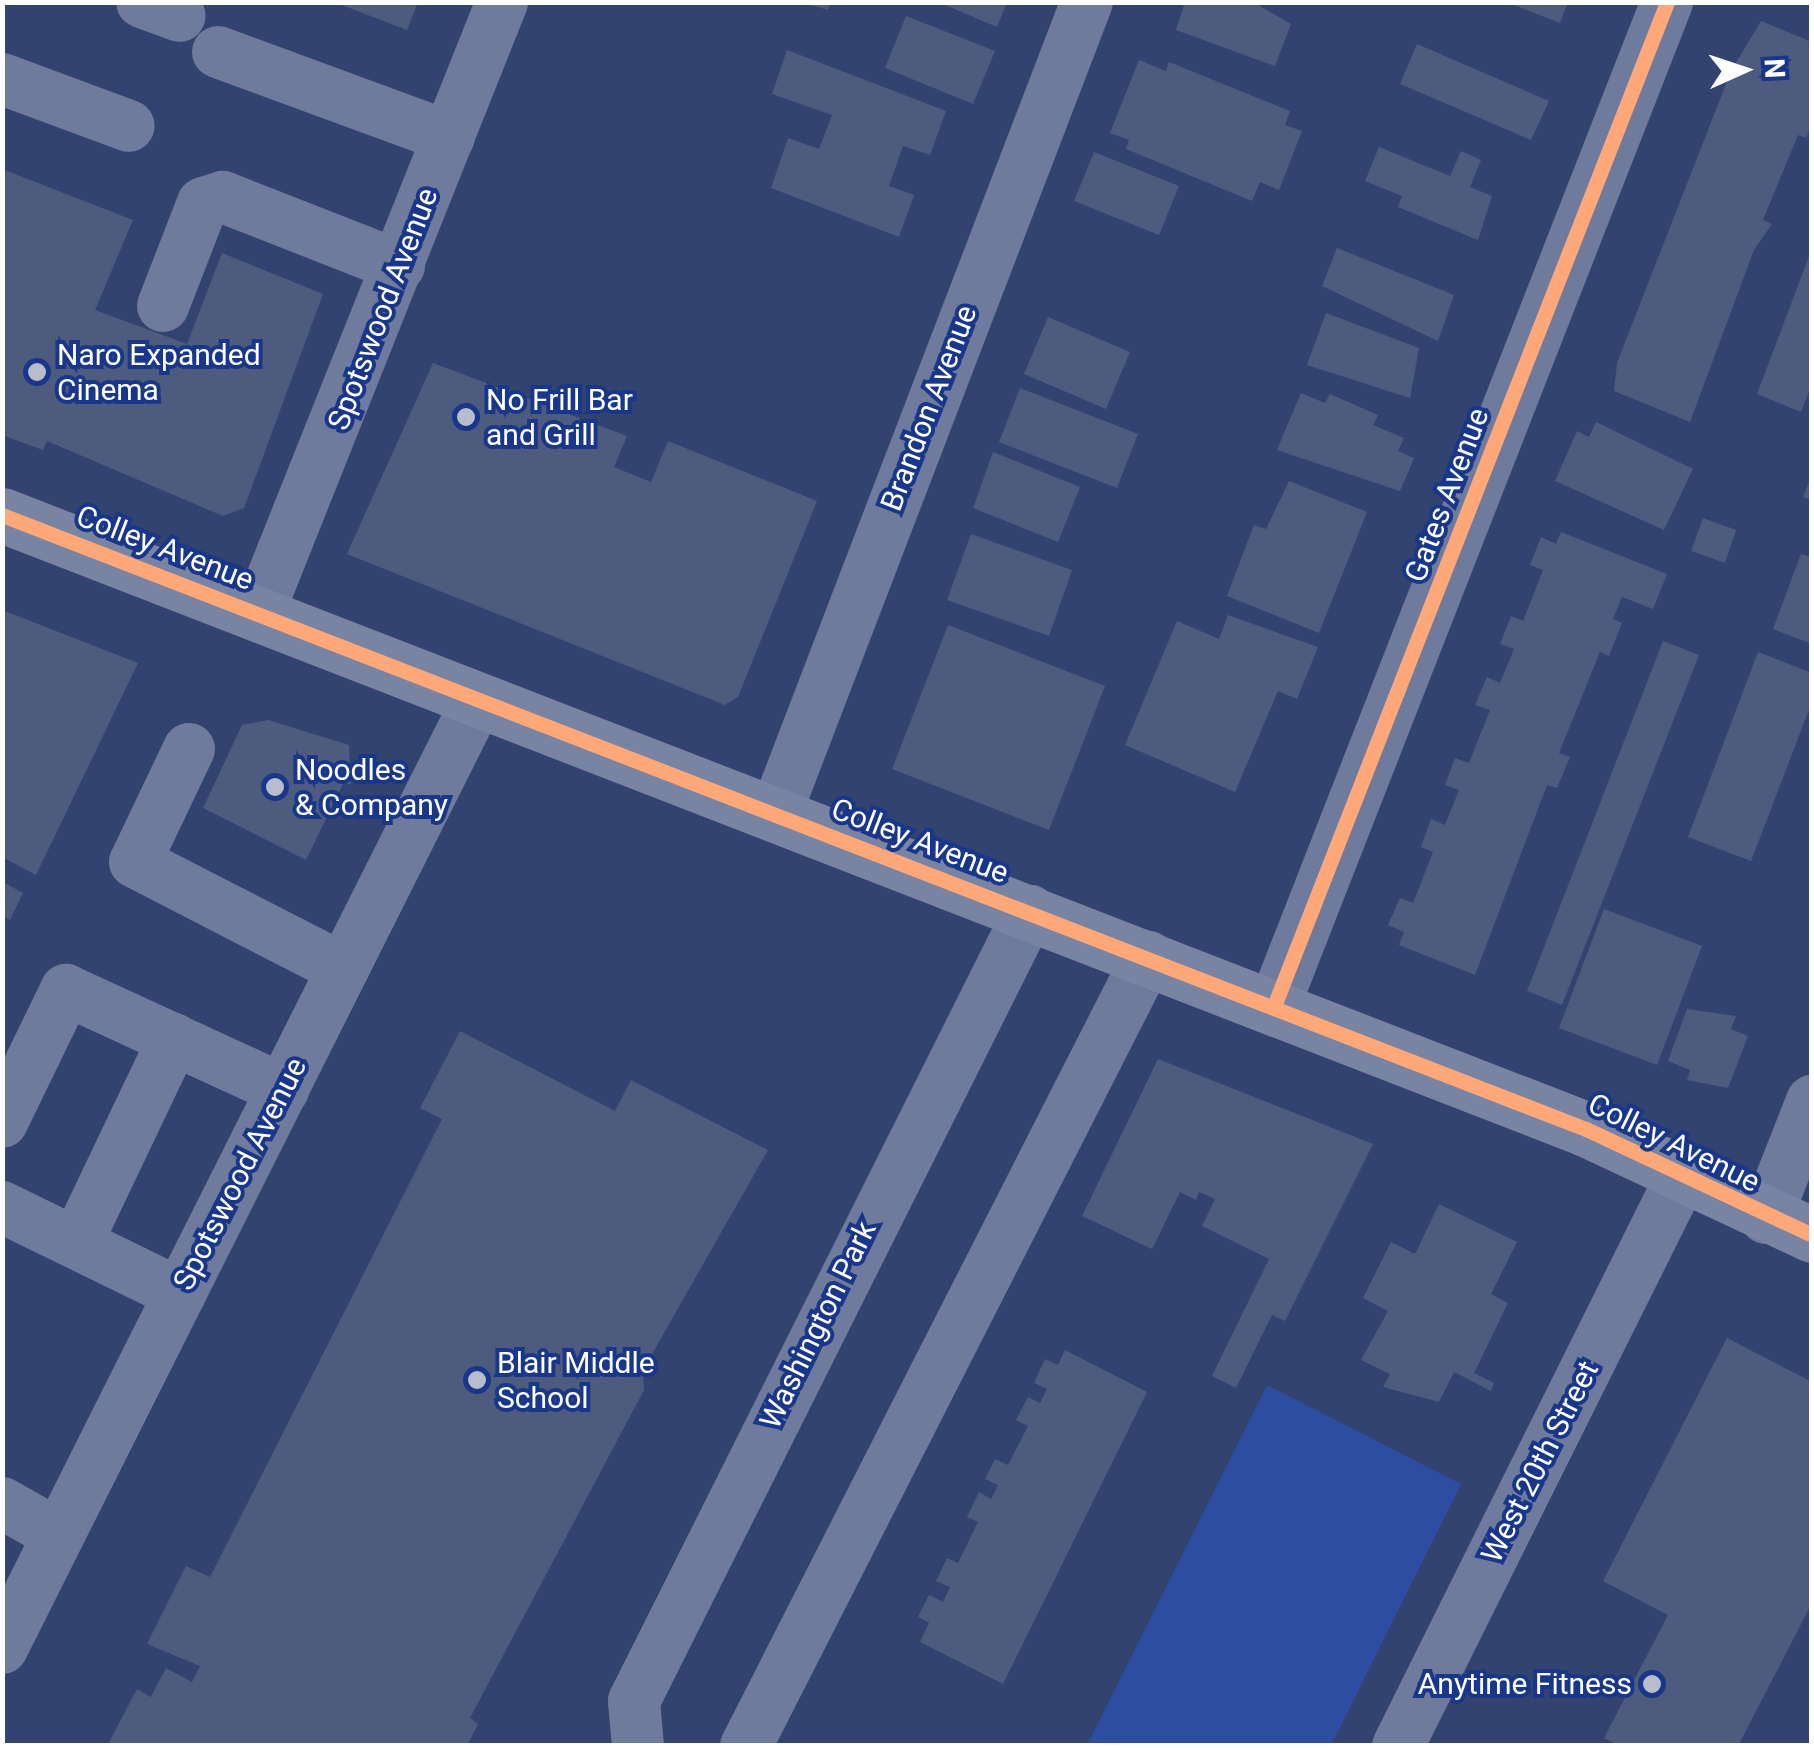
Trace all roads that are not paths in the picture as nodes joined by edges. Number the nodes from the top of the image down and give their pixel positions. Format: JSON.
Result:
{"nodes":[{"id":1,"x":502,"y":2,"type":"edge"},
{"id":2,"x":1086,"y":2,"type":"edge"},
{"id":3,"x":1667,"y":2,"type":"edge"},
{"id":4,"x":218,"y":52,"type":"dead end"},
{"id":5,"x":2,"y":80,"type":"edge"},
{"id":6,"x":129,"y":126,"type":"dead end"},
{"id":7,"x":448,"y":137,"type":"junction"},
{"id":8,"x":399,"y":266,"type":"junction"},
{"id":9,"x":163,"y":306,"type":"dead end"},
{"id":10,"x":2,"y":515,"type":"edge"},
{"id":11,"x":258,"y":614,"type":"junction"},
{"id":12,"x":478,"y":700,"type":"junction"},
{"id":13,"x":189,"y":749,"type":"dead end"},
{"id":14,"x":774,"y":816,"type":"junction"},
{"id":15,"x":1030,"y":911,"type":"junction"},
{"id":16,"x":1148,"y":957,"type":"junction"},
{"id":17,"x":343,"y":970,"type":"junction"},
{"id":18,"x":1274,"y":1006,"type":"junction"},
{"id":19,"x":174,"y":1039,"type":"junction"},
{"id":20,"x":283,"y":1090,"type":"junction"},
{"id":21,"x":1812,"y":1101,"type":"edge"},
{"id":22,"x":2,"y":1122,"type":"edge"},
{"id":23,"x":1681,"y":1178,"type":"junction"},
{"id":24,"x":2,"y":1207,"type":"edge"},
{"id":25,"x":1789,"y":1227,"type":"edge"},
{"id":26,"x":77,"y":1242,"type":"junction"},
{"id":27,"x":180,"y":1294,"type":"junction"},
{"id":28,"x":2,"y":1504,"type":"edge"},
{"id":29,"x":59,"y":1535,"type":"junction"},
{"id":30,"x":2,"y":1648,"type":"edge"},
{"id":31,"x":638,"y":1746,"type":"edge"},
{"id":32,"x":746,"y":1746,"type":"edge"},
{"id":33,"x":1398,"y":1746,"type":"edge"}],
"edges":[{"from":1,"to":7,"type":"street","name":"Spotswood Avenue"},
{"from":2,"to":14,"type":"street","name":"Brandon Avenue"},
{"from":3,"to":18,"type":"street","name":"Gates Avenue"},
{"from":4,"to":7,"type":"street"},
{"from":5,"to":6,"type":"street"},
{"from":7,"to":8,"type":"street","name":"Spotswood Avenue"},
{"from":8,"to":9,"type":"street"},
{"from":8,"to":11,"type":"street","name":"Spotswood Avenue"},
{"from":10,"to":11,"type":"main road","name":"Colley Avenue"},
{"from":11,"to":12,"type":"main road","name":"Colley Avenue"},
{"from":12,"to":14,"type":"main road","name":"Colley Avenue"},
{"from":12,"to":17,"type":"street","name":"Spotswood Avenue"},
{"from":13,"to":17,"type":"street"},
{"from":14,"to":15,"type":"main road","name":"Colley Avenue"},
{"from":15,"to":16,"type":"main road","name":"Colley Avenue"},
{"from":15,"to":31,"type":"street","name":"Washington Park"},
{"from":16,"to":18,"type":"main road","name":"Colley Avenue"},
{"from":16,"to":32,"type":"street"},
{"from":17,"to":20,"type":"street","name":"Spotswood Avenue"},
{"from":18,"to":23,"type":"main road","name":"Colley Avenue"},
{"from":19,"to":20,"type":"street"},
{"from":19,"to":22,"type":"street"},
{"from":19,"to":26,"type":"street"},
{"from":20,"to":27,"type":"street","name":"Spotswood Avenue"},
{"from":21,"to":25,"type":"street"},
{"from":23,"to":25,"type":"main road","name":"Colley Avenue"},
{"from":23,"to":33,"type":"street","name":"West 20th Street"},
{"from":24,"to":26,"type":"street"},
{"from":26,"to":27,"type":"street"},
{"from":27,"to":29,"type":"street","name":"Spotswood Avenue"},
{"from":28,"to":29,"type":"street"},
{"from":29,"to":30,"type":"street","name":"Spotswood Avenue"}]}
